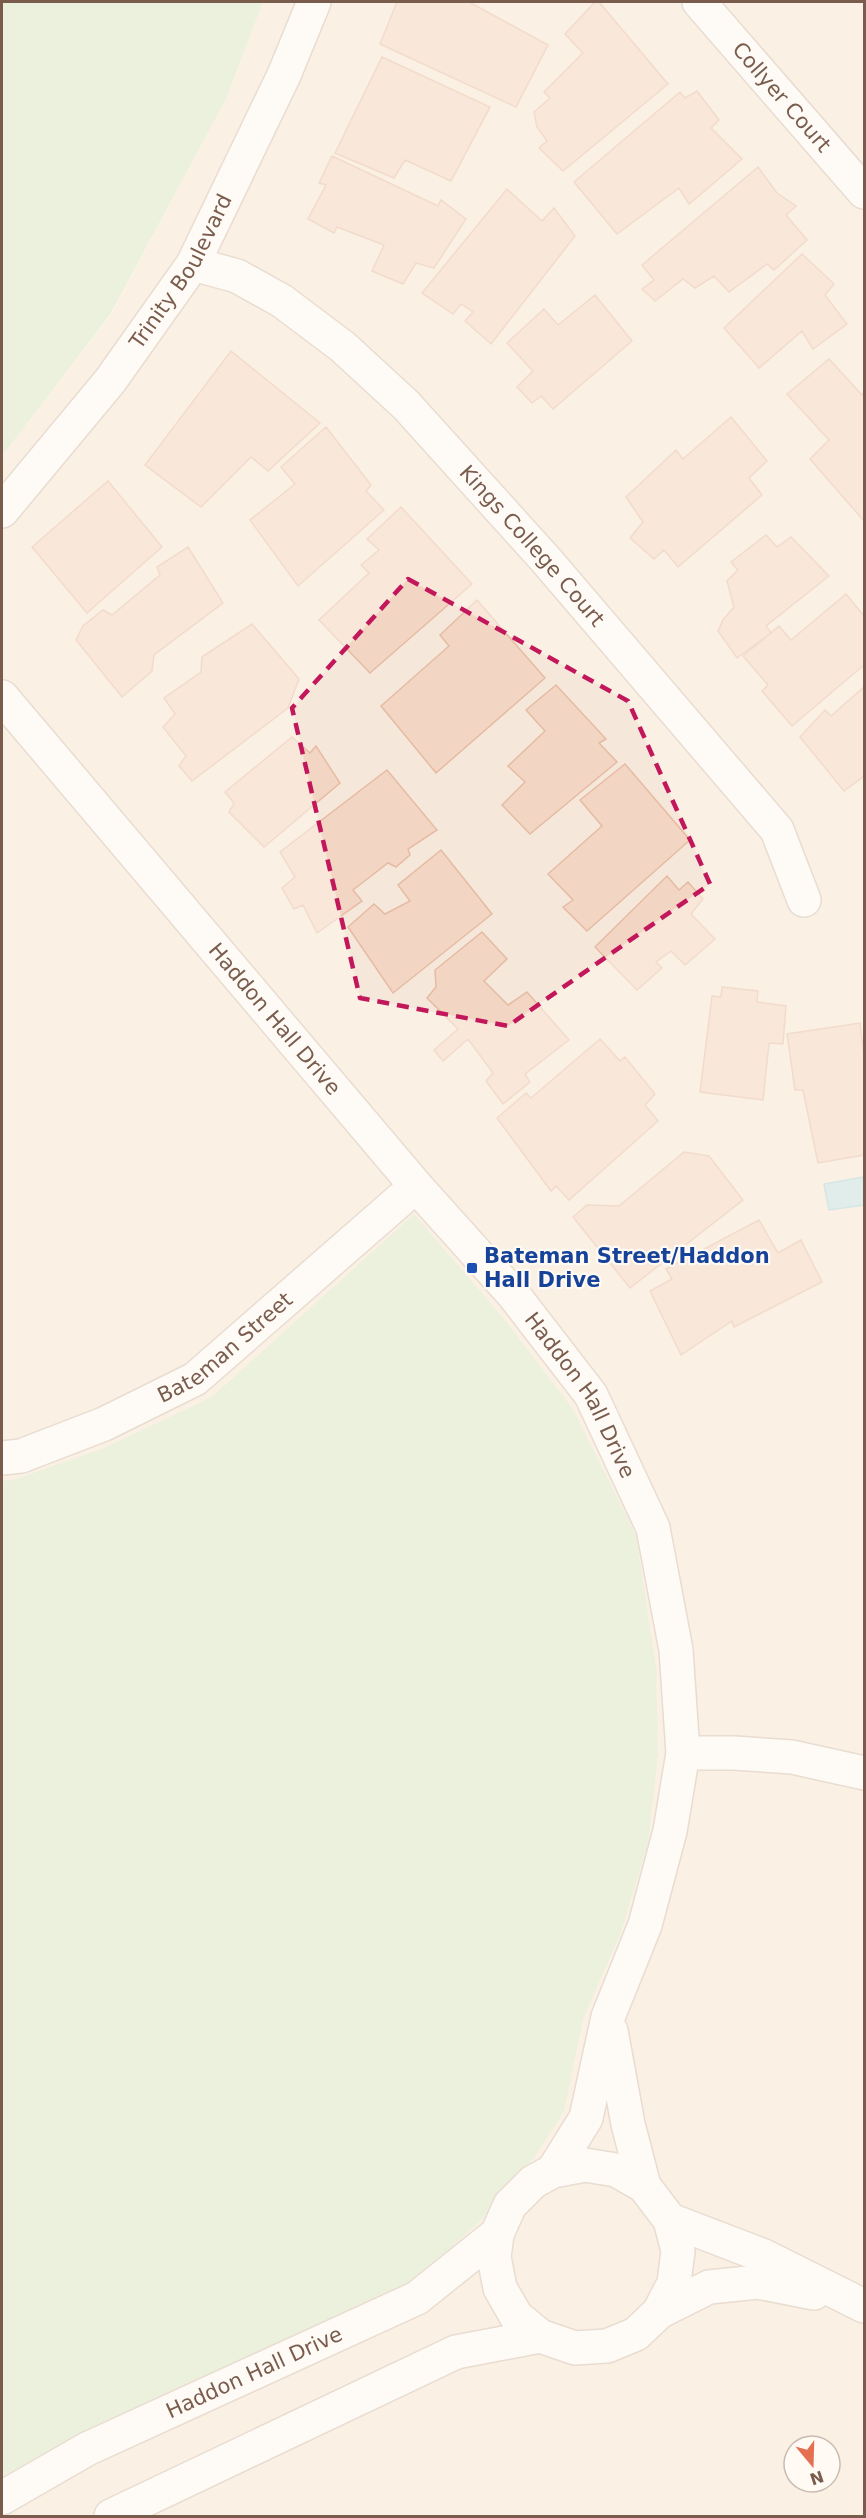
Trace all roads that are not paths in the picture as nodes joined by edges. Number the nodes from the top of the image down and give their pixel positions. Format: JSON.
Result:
{"nodes":[{"id":1,"x":314,"y":2,"type":"edge"},
{"id":2,"x":699,"y":2,"type":"edge"},
{"id":3,"x":864,"y":192,"type":"edge"},
{"id":4,"x":193,"y":264,"type":"junction"},
{"id":5,"x":2,"y":511,"type":"edge"},
{"id":6,"x":2,"y":697,"type":"edge"},
{"id":7,"x":804,"y":900,"type":"dead end"},
{"id":8,"x":416,"y":1186,"type":"junction"},
{"id":9,"x":2,"y":1458,"type":"edge"},
{"id":10,"x":683,"y":1753,"type":"junction"},
{"id":11,"x":864,"y":1773,"type":"edge"},
{"id":12,"x":608,"y":2017,"type":"junction"},
{"id":13,"x":554,"y":2171,"type":"junction"},
{"id":14,"x":644,"y":2186,"type":"junction"},
{"id":15,"x":670,"y":2220,"type":"junction"},
{"id":16,"x":497,"y":2234,"type":"junction"},
{"id":17,"x":859,"y":2304,"type":"edge"},
{"id":18,"x":659,"y":2312,"type":"junction"},
{"id":19,"x":540,"y":2336,"type":"junction"},
{"id":20,"x":2,"y":2498,"type":"edge"},
{"id":21,"x":111,"y":2517,"type":"edge"}],
"edges":[{"from":1,"to":4,"type":"street","name":"Trinity Boulevard"},
{"from":2,"to":3,"type":"street","name":"Collyer Court"},
{"from":4,"to":5,"type":"street","name":"Trinity Boulevard"},
{"from":4,"to":7,"type":"street","name":"Kings College Court"},
{"from":6,"to":8,"type":"street","name":"Haddon Hall Drive"},
{"from":8,"to":9,"type":"street","name":"Bateman Street"},
{"from":8,"to":10,"type":"street","name":"Haddon Hall Drive"},
{"from":10,"to":11,"type":"street"},
{"from":10,"to":12,"type":"street","name":"Haddon Hall Drive"},
{"from":12,"to":13,"type":"street","name":"Haddon Hall Drive"},
{"from":12,"to":14,"type":"street"},
{"from":13,"to":14,"type":"street"},
{"from":13,"to":16,"type":"street"},
{"from":14,"to":15,"type":"street"},
{"from":15,"to":17,"type":"street"},
{"from":15,"to":18,"type":"street"},
{"from":16,"to":19,"type":"street"},
{"from":16,"to":20,"type":"street","name":"Haddon Hall Drive"},
{"from":17,"to":18,"type":"street"},
{"from":18,"to":19,"type":"street"},
{"from":19,"to":21,"type":"street"}]}
